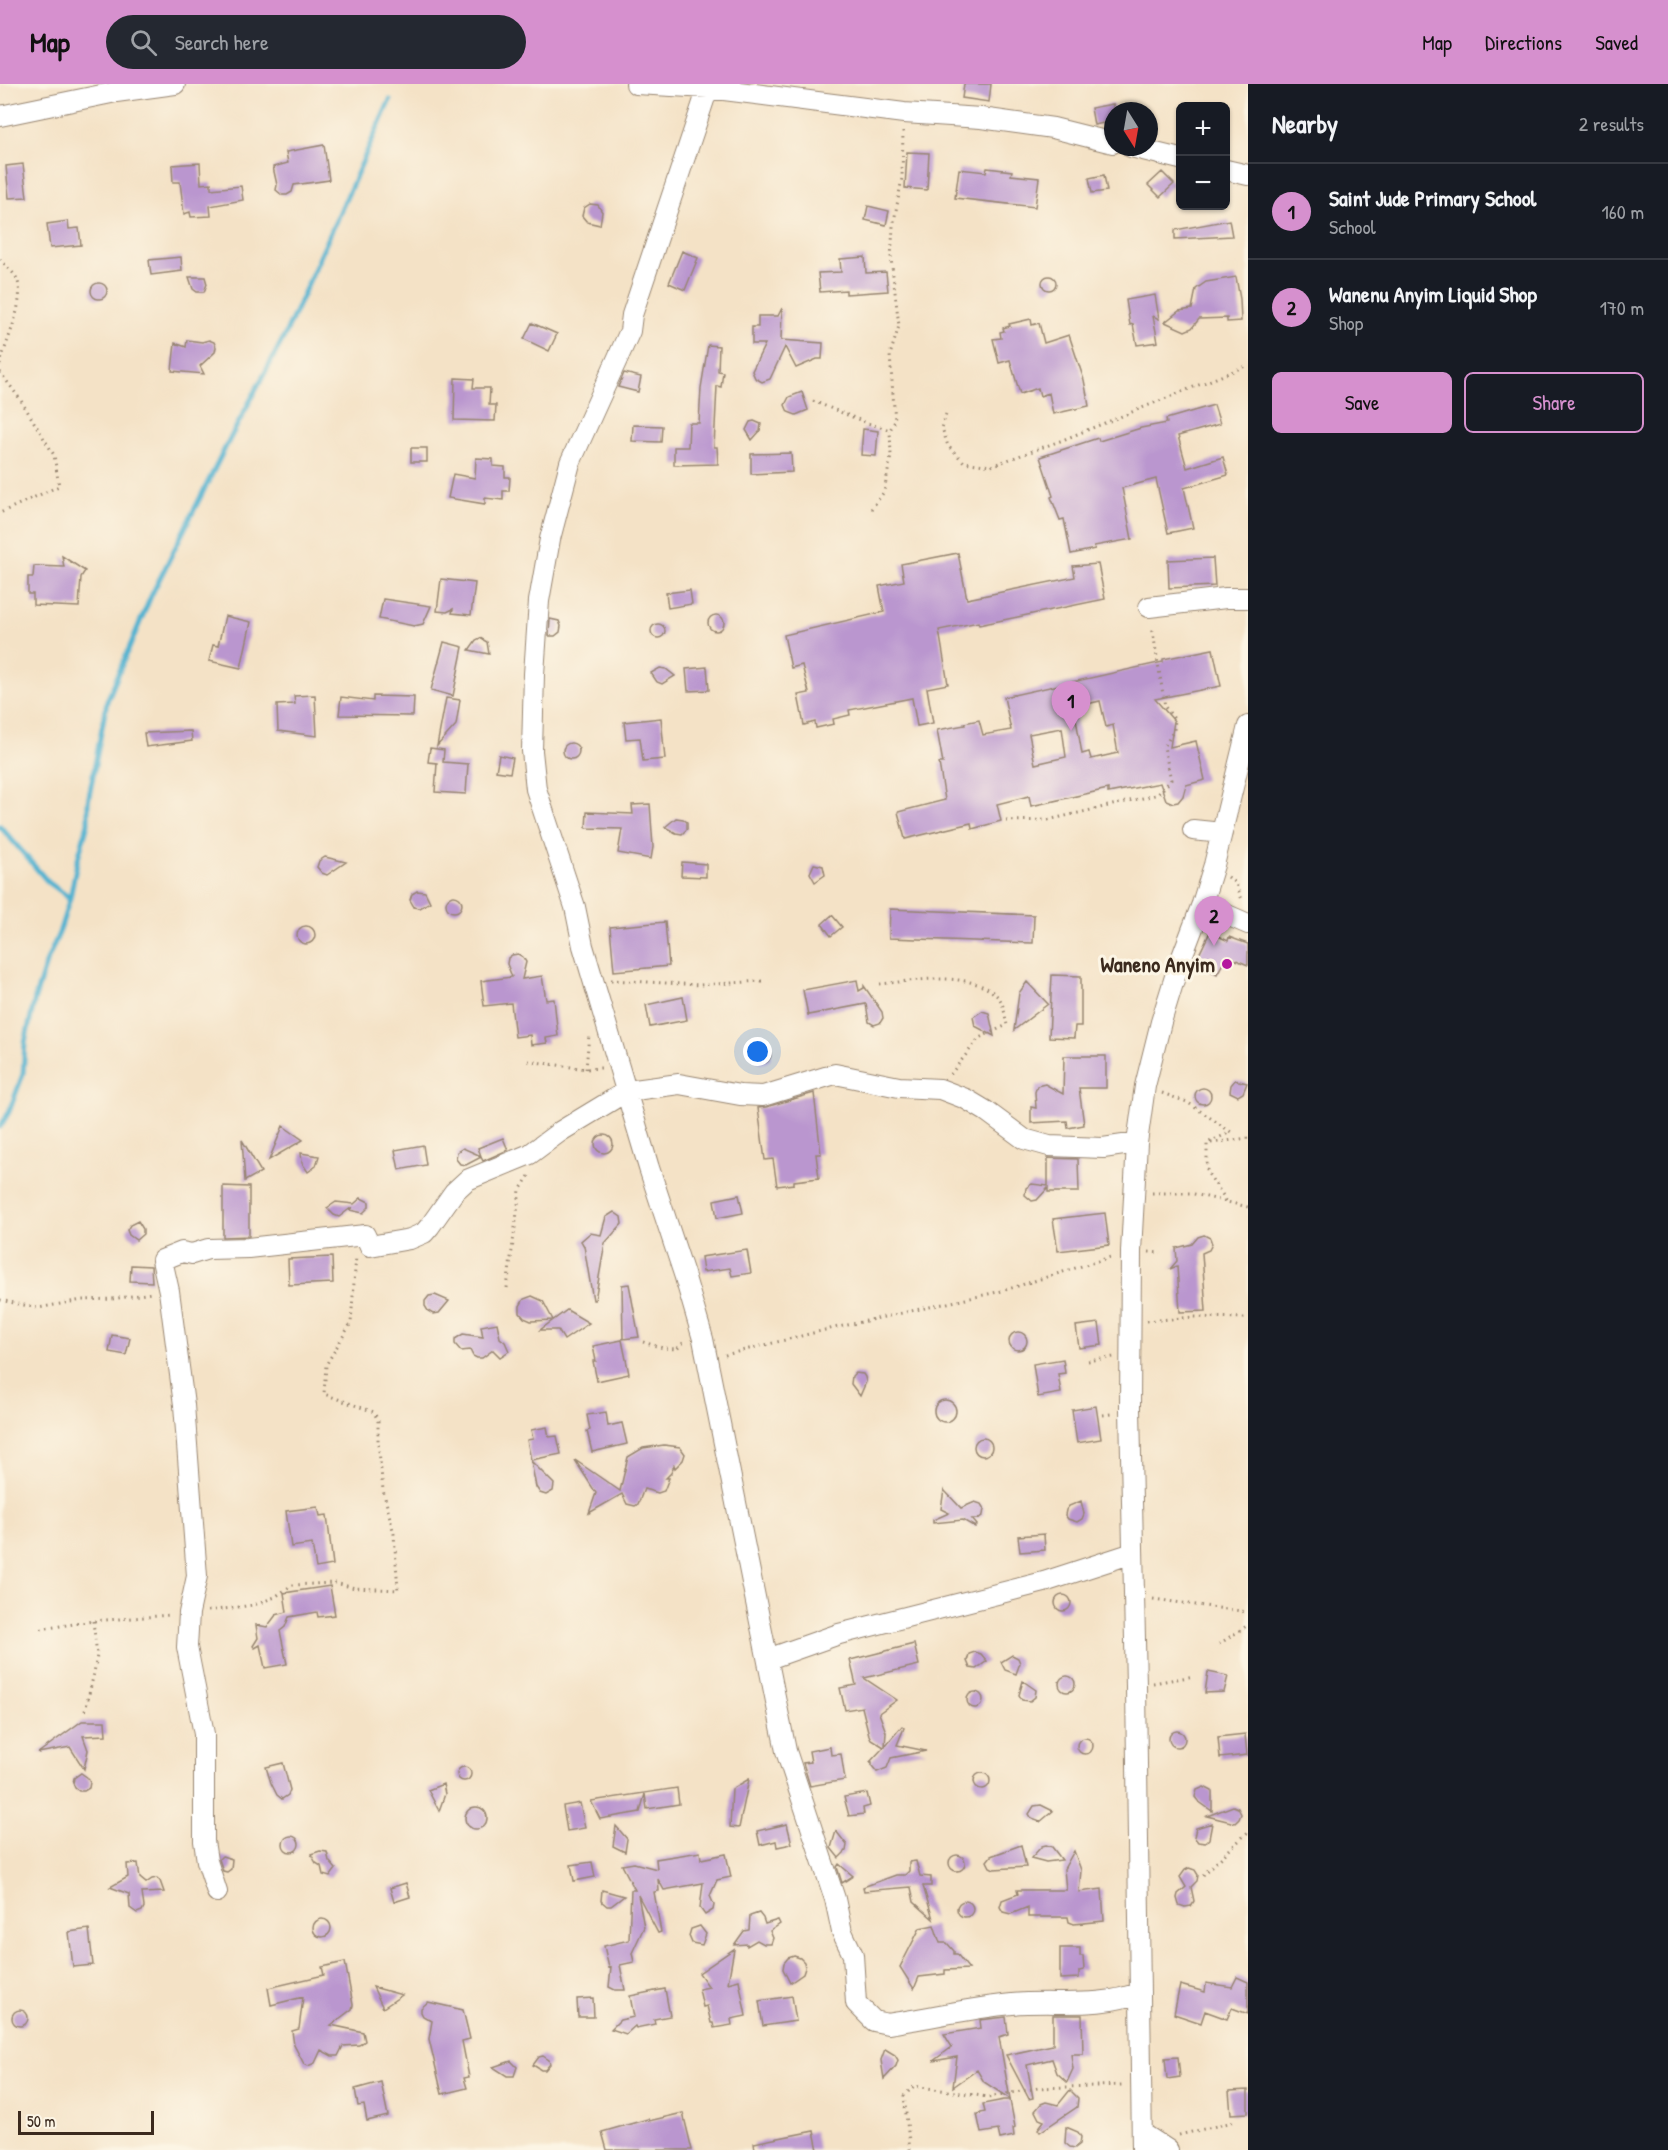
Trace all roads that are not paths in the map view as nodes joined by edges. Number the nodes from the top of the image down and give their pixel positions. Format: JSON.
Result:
{"nodes":[{"id":1,"x":175,"y":84,"type":"edge"},
{"id":2,"x":636,"y":84,"type":"edge"},
{"id":3,"x":708,"y":88,"type":"junction"},
{"id":4,"x":0,"y":116,"type":"edge"},
{"id":5,"x":1104,"y":141,"type":"edge"},
{"id":6,"x":1158,"y":154,"type":"edge"},
{"id":7,"x":1176,"y":158,"type":"edge"},
{"id":8,"x":1230,"y":171,"type":"edge"},
{"id":9,"x":1248,"y":175,"type":"edge"},
{"id":10,"x":1248,"y":598,"type":"edge"},
{"id":11,"x":1149,"y":607,"type":"road end"},
{"id":12,"x":1248,"y":726,"type":"edge"},
{"id":13,"x":1192,"y":830,"type":"dead end"},
{"id":14,"x":1222,"y":833,"type":"junction"},
{"id":15,"x":1202,"y":904,"type":"junction"},
{"id":16,"x":1248,"y":924,"type":"edge"},
{"id":17,"x":627,"y":1091,"type":"junction"},
{"id":18,"x":1137,"y":1143,"type":"junction"},
{"id":19,"x":1133,"y":1553,"type":"junction"},
{"id":20,"x":768,"y":1659,"type":"junction"},
{"id":21,"x":217,"y":1892,"type":"dead end"},
{"id":22,"x":1140,"y":1992,"type":"junction"},
{"id":23,"x":1142,"y":2141,"type":"edge"},
{"id":24,"x":1173,"y":2143,"type":"edge"}],
"edges":[{"from":1,"to":4,"type":"street"},
{"from":2,"to":3,"type":"street"},
{"from":3,"to":5,"type":"street"},
{"from":3,"to":17,"type":"street"},
{"from":6,"to":7,"type":"street"},
{"from":8,"to":9,"type":"street"},
{"from":10,"to":11,"type":"street"},
{"from":12,"to":14,"type":"street"},
{"from":13,"to":14,"type":"street"},
{"from":14,"to":15,"type":"street"},
{"from":15,"to":16,"type":"street"},
{"from":15,"to":18,"type":"street"},
{"from":17,"to":18,"type":"street"},
{"from":17,"to":20,"type":"street"},
{"from":17,"to":21,"type":"street"},
{"from":18,"to":19,"type":"street"},
{"from":19,"to":20,"type":"street"},
{"from":19,"to":22,"type":"street"},
{"from":20,"to":22,"type":"street"},
{"from":22,"to":23,"type":"street"},
{"from":23,"to":24,"type":"street"}]}
